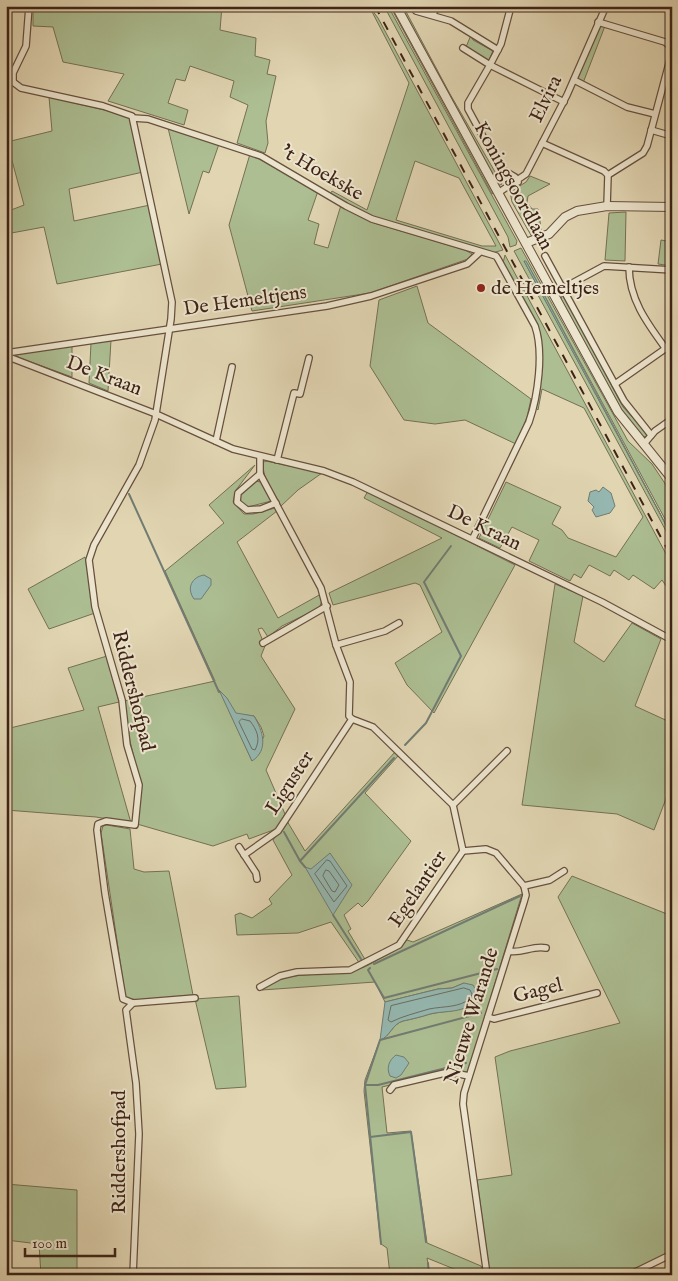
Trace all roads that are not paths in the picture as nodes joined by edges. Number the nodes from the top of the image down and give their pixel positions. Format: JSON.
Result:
{"nodes":[{"id":1,"x":29,"y":6,"type":"edge"},
{"id":2,"x":396,"y":6,"type":"edge"},
{"id":3,"x":412,"y":6,"type":"edge"},
{"id":4,"x":437,"y":6,"type":"edge"},
{"id":5,"x":511,"y":6,"type":"edge"},
{"id":6,"x":606,"y":6,"type":"edge"},
{"id":7,"x":433,"y":14,"type":"junction"},
{"id":8,"x":598,"y":22,"type":"junction"},
{"id":9,"x":463,"y":48,"type":"dead end"},
{"id":10,"x":672,"y":48,"type":"edge"},
{"id":11,"x":498,"y":50,"type":"junction"},
{"id":12,"x":672,"y":52,"type":"edge"},
{"id":13,"x":490,"y":65,"type":"junction"},
{"id":14,"x":574,"y":80,"type":"junction"},
{"id":15,"x":10,"y":82,"type":"edge"},
{"id":16,"x":564,"y":102,"type":"junction"},
{"id":17,"x":655,"y":114,"type":"junction"},
{"id":18,"x":133,"y":118,"type":"junction"},
{"id":19,"x":651,"y":130,"type":"junction"},
{"id":20,"x":672,"y":136,"type":"edge"},
{"id":21,"x":542,"y":143,"type":"junction"},
{"id":22,"x":608,"y":175,"type":"junction"},
{"id":23,"x":518,"y":182,"type":"junction"},
{"id":24,"x":498,"y":193,"type":"junction"},
{"id":25,"x":607,"y":206,"type":"junction"},
{"id":26,"x":672,"y":207,"type":"edge"},
{"id":27,"x":526,"y":243,"type":"junction"},
{"id":28,"x":479,"y":253,"type":"junction"},
{"id":29,"x":544,"y":256,"type":"dead end"},
{"id":30,"x":629,"y":267,"type":"junction"},
{"id":31,"x":672,"y":270,"type":"edge"},
{"id":32,"x":564,"y":288,"type":"junction"},
{"id":33,"x":554,"y":293,"type":"junction"},
{"id":34,"x":169,"y":328,"type":"junction"},
{"id":35,"x":672,"y":344,"type":"edge"},
{"id":36,"x":666,"y":349,"type":"junction"},
{"id":37,"x":6,"y":354,"type":"edge"},
{"id":38,"x":309,"y":358,"type":"dead end"},
{"id":39,"x":232,"y":368,"type":"dead end"},
{"id":40,"x":615,"y":384,"type":"junction"},
{"id":41,"x":156,"y":414,"type":"junction"},
{"id":42,"x":672,"y":419,"type":"edge"},
{"id":43,"x":652,"y":435,"type":"junction"},
{"id":44,"x":216,"y":441,"type":"junction"},
{"id":45,"x":644,"y":444,"type":"junction"},
{"id":46,"x":260,"y":457,"type":"junction"},
{"id":47,"x":277,"y":460,"type":"junction"},
{"id":48,"x":260,"y":474,"type":"junction"},
{"id":49,"x":672,"y":479,"type":"edge"},
{"id":50,"x":276,"y":503,"type":"junction"},
{"id":51,"x":473,"y":538,"type":"junction"},
{"id":52,"x":327,"y":606,"type":"junction"},
{"id":53,"x":399,"y":623,"type":"dead end"},
{"id":54,"x":672,"y":640,"type":"edge"},
{"id":55,"x":263,"y":643,"type":"dead end"},
{"id":56,"x":336,"y":645,"type":"junction"},
{"id":57,"x":352,"y":719,"type":"junction"},
{"id":58,"x":507,"y":751,"type":"dead end"},
{"id":59,"x":453,"y":805,"type":"junction"},
{"id":60,"x":239,"y":847,"type":"dead end"},
{"id":61,"x":463,"y":851,"type":"junction"},
{"id":62,"x":244,"y":855,"type":"junction"},
{"id":63,"x":564,"y":871,"type":"dead end"},
{"id":64,"x":257,"y":879,"type":"dead end"},
{"id":65,"x":524,"y":886,"type":"junction"},
{"id":66,"x":546,"y":948,"type":"dead end"},
{"id":67,"x":508,"y":951,"type":"junction"},
{"id":68,"x":260,"y":986,"type":"dead end"},
{"id":69,"x":597,"y":993,"type":"dead end"},
{"id":70,"x":196,"y":998,"type":"dead end"},
{"id":71,"x":133,"y":1003,"type":"junction"},
{"id":72,"x":488,"y":1017,"type":"junction"},
{"id":73,"x":469,"y":1076,"type":"junction"},
{"id":74,"x":390,"y":1090,"type":"dead end"},
{"id":75,"x":672,"y":1254,"type":"edge"},
{"id":76,"x":132,"y":1275,"type":"edge"},
{"id":77,"x":487,"y":1275,"type":"edge"},
{"id":78,"x":629,"y":1275,"type":"edge"}],
"edges":[{"from":1,"to":15,"type":"street"},
{"from":2,"to":24,"type":"street","name":"Koningsoordlaan"},
{"from":3,"to":7,"type":"street"},
{"from":4,"to":7,"type":"street"},
{"from":5,"to":11,"type":"street"},
{"from":6,"to":8,"type":"street","name":"Elvira"},
{"from":7,"to":11,"type":"street"},
{"from":8,"to":10,"type":"street"},
{"from":8,"to":14,"type":"street","name":"Elvira"},
{"from":9,"to":13,"type":"street"},
{"from":11,"to":13,"type":"street"},
{"from":12,"to":17,"type":"street"},
{"from":13,"to":16,"type":"street"},
{"from":13,"to":23,"type":"street"},
{"from":14,"to":16,"type":"street","name":"Elvira"},
{"from":14,"to":17,"type":"street"},
{"from":15,"to":18,"type":"street","name":"'t Hoekske"},
{"from":16,"to":21,"type":"street","name":"Elvira"},
{"from":17,"to":19,"type":"street"},
{"from":18,"to":28,"type":"street","name":"'t Hoekske"},
{"from":18,"to":34,"type":"street"},
{"from":19,"to":20,"type":"street"},
{"from":19,"to":22,"type":"street"},
{"from":21,"to":22,"type":"street"},
{"from":21,"to":23,"type":"street","name":"Elvira"},
{"from":22,"to":25,"type":"street"},
{"from":23,"to":24,"type":"street","name":"Elvira"},
{"from":24,"to":27,"type":"street","name":"Koningsoordlaan"},
{"from":25,"to":26,"type":"street"},
{"from":25,"to":27,"type":"street"},
{"from":27,"to":33,"type":"street","name":"Koningsoordlaan"},
{"from":28,"to":34,"type":"street","name":"De Hemeltjens"},
{"from":28,"to":51,"type":"street","name":"'t Hoekske"},
{"from":29,"to":32,"type":"street","name":"Koningsoordlaan"},
{"from":30,"to":31,"type":"street"},
{"from":30,"to":32,"type":"street"},
{"from":30,"to":36,"type":"street"},
{"from":32,"to":33,"type":"street"},
{"from":32,"to":40,"type":"street","name":"Koningsoordlaan"},
{"from":33,"to":45,"type":"street","name":"Koningsoordlaan"},
{"from":34,"to":37,"type":"street","name":"De Hemeltjens"},
{"from":34,"to":41,"type":"street","name":"Riddershofpad"},
{"from":35,"to":36,"type":"street"},
{"from":36,"to":40,"type":"street"},
{"from":37,"to":41,"type":"street","name":"De Kraan"},
{"from":38,"to":47,"type":"street"},
{"from":39,"to":44,"type":"street"},
{"from":40,"to":43,"type":"street","name":"Koningsoordlaan"},
{"from":41,"to":44,"type":"street","name":"De Kraan"},
{"from":41,"to":71,"type":"street","name":"Riddershofpad"},
{"from":42,"to":43,"type":"street"},
{"from":43,"to":45,"type":"street"},
{"from":44,"to":46,"type":"street","name":"De Kraan"},
{"from":45,"to":49,"type":"street","name":"Koningsoordlaan"},
{"from":46,"to":47,"type":"street","name":"De Kraan"},
{"from":46,"to":48,"type":"street"},
{"from":47,"to":51,"type":"street","name":"De Kraan"},
{"from":48,"to":50,"type":"street"},
{"from":48,"to":50,"type":"street"},
{"from":50,"to":52,"type":"street"},
{"from":51,"to":54,"type":"street","name":"De Kraan"},
{"from":52,"to":55,"type":"street"},
{"from":52,"to":56,"type":"street"},
{"from":53,"to":56,"type":"street"},
{"from":56,"to":57,"type":"street"},
{"from":57,"to":59,"type":"street"},
{"from":57,"to":62,"type":"street","name":"Liguster"},
{"from":58,"to":59,"type":"street"},
{"from":59,"to":61,"type":"street"},
{"from":60,"to":62,"type":"street"},
{"from":61,"to":65,"type":"street"},
{"from":61,"to":68,"type":"street","name":"Egelantier"},
{"from":62,"to":64,"type":"street"},
{"from":63,"to":65,"type":"street"},
{"from":65,"to":67,"type":"street","name":"Nieuwe Warande"},
{"from":66,"to":67,"type":"street"},
{"from":67,"to":72,"type":"street","name":"Nieuwe Warande"},
{"from":69,"to":72,"type":"street","name":"Gagel"},
{"from":70,"to":71,"type":"street"},
{"from":71,"to":76,"type":"street","name":"Riddershofpad"},
{"from":72,"to":73,"type":"street","name":"Nieuwe Warande"},
{"from":73,"to":74,"type":"street"},
{"from":73,"to":77,"type":"street","name":"Nieuwe Warande"},
{"from":75,"to":78,"type":"street"}]}
